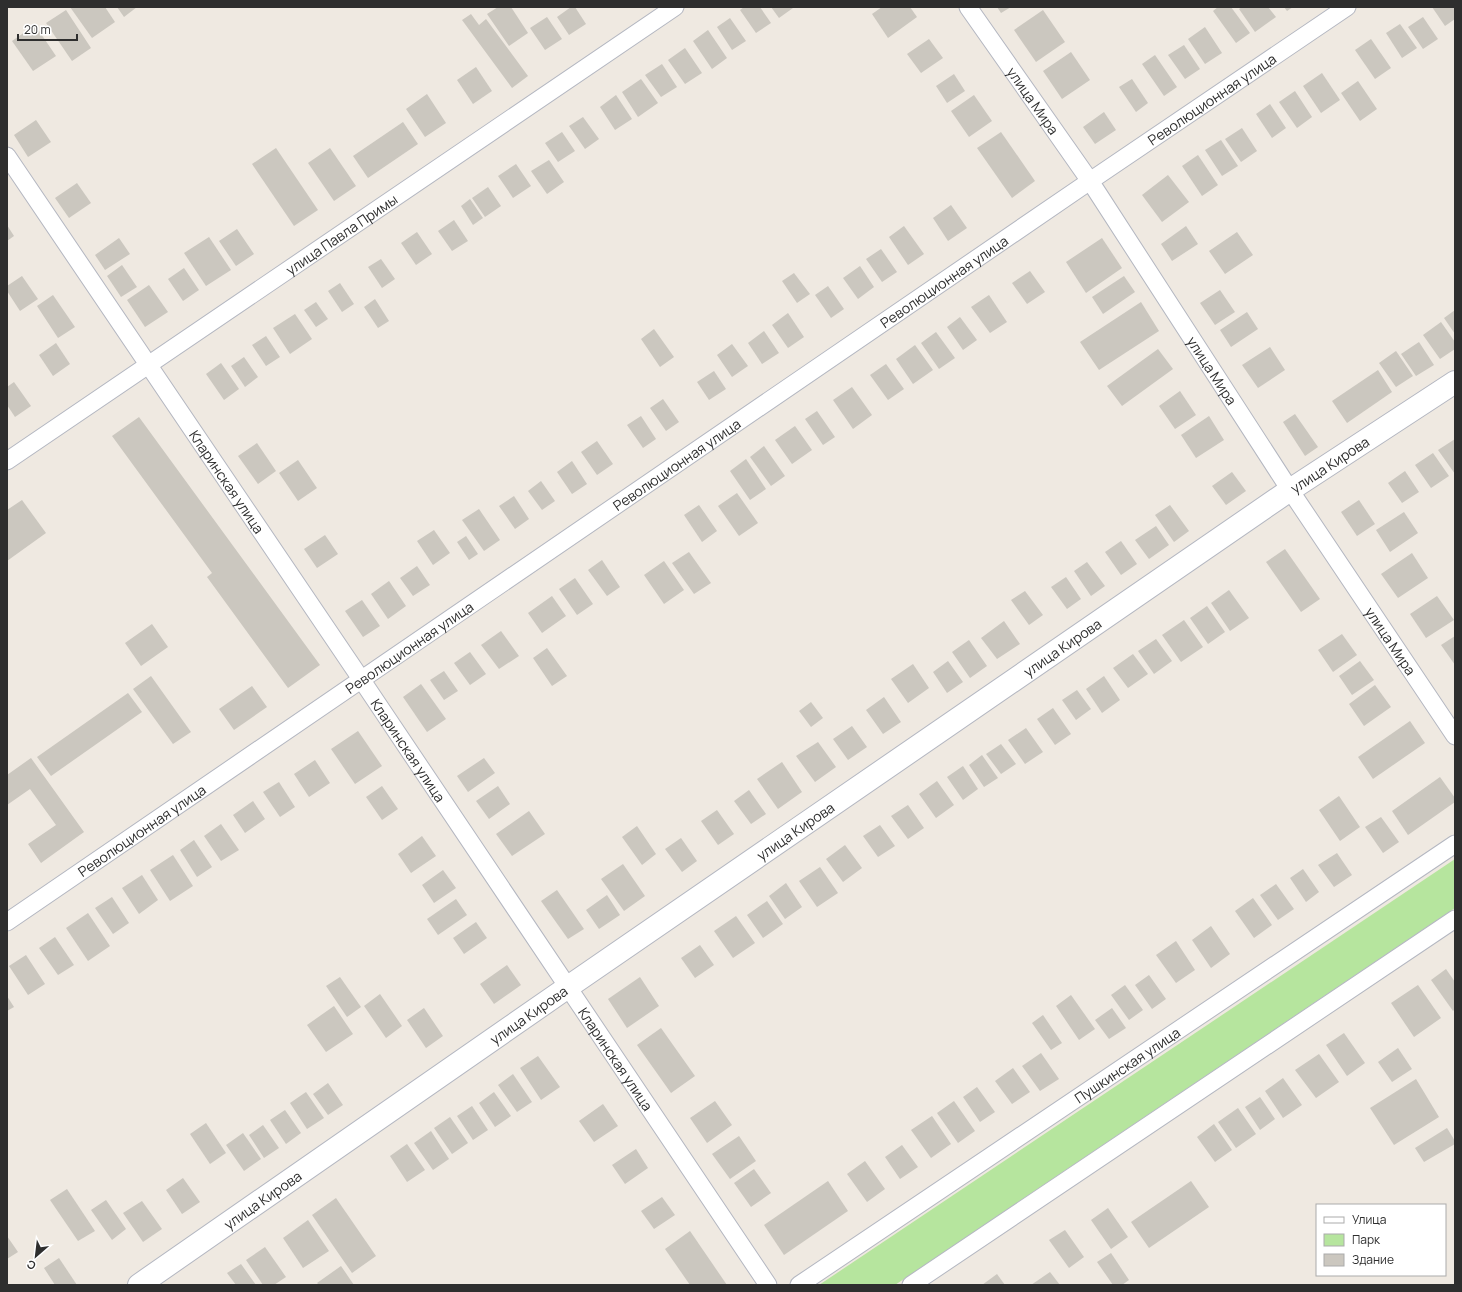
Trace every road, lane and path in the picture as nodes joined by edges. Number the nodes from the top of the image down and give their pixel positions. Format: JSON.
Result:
{"nodes":[{"id":1,"x":675,"y":7,"type":"edge"},
{"id":2,"x":968,"y":7,"type":"edge"},
{"id":3,"x":1347,"y":7,"type":"edge"},
{"id":4,"x":7,"y":156,"type":"edge"},
{"id":5,"x":1090,"y":181,"type":"junction"},
{"id":6,"x":148,"y":364,"type":"junction"},
{"id":7,"x":1455,"y":382,"type":"edge"},
{"id":8,"x":7,"y":461,"type":"edge"},
{"id":9,"x":1290,"y":490,"type":"junction"},
{"id":10,"x":362,"y":679,"type":"junction"},
{"id":11,"x":1455,"y":736,"type":"edge"},
{"id":12,"x":1455,"y":844,"type":"edge"},
{"id":13,"x":1455,"y":919,"type":"edge"},
{"id":14,"x":7,"y":922,"type":"edge"},
{"id":15,"x":568,"y":987,"type":"junction"},
{"id":16,"x":139,"y":1285,"type":"edge"},
{"id":17,"x":768,"y":1285,"type":"edge"},
{"id":18,"x":800,"y":1285,"type":"edge"},
{"id":19,"x":911,"y":1285,"type":"edge"}],
"edges":[{"from":1,"to":6,"type":"street","name":"улица Павла Примы"},
{"from":2,"to":5,"type":"street","name":"улица Мира"},
{"from":3,"to":5,"type":"street","name":"Революционная улица"},
{"from":4,"to":6,"type":"street","name":"Кларинская улица"},
{"from":5,"to":9,"type":"street","name":"улица Мира"},
{"from":5,"to":10,"type":"street","name":"Революционная улица"},
{"from":6,"to":8,"type":"street","name":"улица Павла Примы"},
{"from":6,"to":10,"type":"street","name":"Кларинская улица"},
{"from":7,"to":9,"type":"street","name":"улица Кирова"},
{"from":9,"to":11,"type":"street","name":"улица Мира"},
{"from":9,"to":15,"type":"street","name":"улица Кирова"},
{"from":10,"to":14,"type":"street","name":"Революционная улица"},
{"from":10,"to":15,"type":"street","name":"Кларинская улица"},
{"from":12,"to":18,"type":"street","name":"Пушкинская улица"},
{"from":13,"to":19,"type":"street"},
{"from":15,"to":16,"type":"street","name":"улица Кирова"},
{"from":15,"to":17,"type":"street","name":"Кларинская улица"}]}
